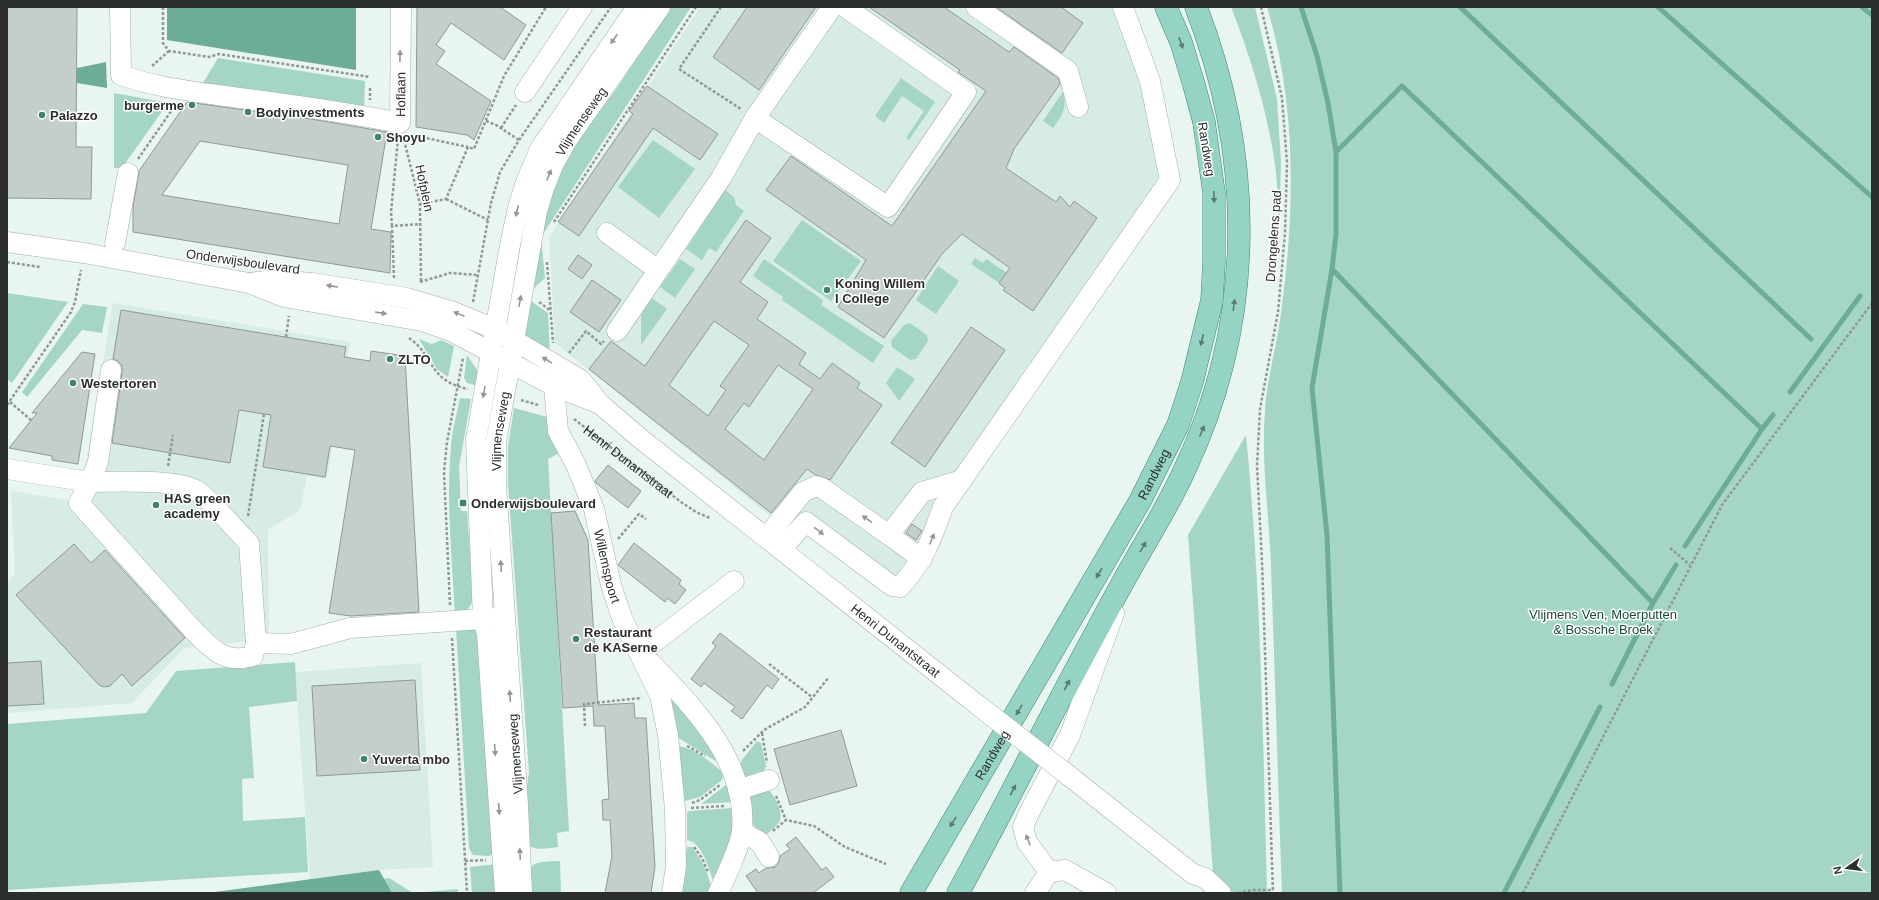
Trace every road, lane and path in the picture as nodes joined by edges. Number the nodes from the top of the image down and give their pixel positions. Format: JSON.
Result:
{"nodes":[{"id":1,"x":120,"y":7,"type":"edge"},
{"id":2,"x":164,"y":7,"type":"edge"},
{"id":3,"x":401,"y":7,"type":"edge"},
{"id":4,"x":546,"y":7,"type":"edge"},
{"id":5,"x":582,"y":7,"type":"edge"},
{"id":6,"x":637,"y":7,"type":"edge"},
{"id":7,"x":660,"y":7,"type":"edge"},
{"id":8,"x":696,"y":7,"type":"edge"},
{"id":9,"x":720,"y":7,"type":"edge"},
{"id":10,"x":832,"y":7,"type":"edge"},
{"id":11,"x":844,"y":7,"type":"edge"},
{"id":12,"x":976,"y":7,"type":"edge"},
{"id":13,"x":1122,"y":7,"type":"edge"},
{"id":14,"x":1166,"y":7,"type":"edge"},
{"id":15,"x":1196,"y":7,"type":"edge"},
{"id":16,"x":1261,"y":7,"type":"edge"},
{"id":17,"x":169,"y":51,"type":"junction"},
{"id":18,"x":161,"y":59,"type":"dead end"},
{"id":19,"x":370,"y":77,"type":"dead end"},
{"id":20,"x":525,"y":92,"type":"joint"},
{"id":21,"x":176,"y":104,"type":"dead end"},
{"id":22,"x":1078,"y":107,"type":"dead end"},
{"id":23,"x":755,"y":118,"type":"junction"},
{"id":24,"x":486,"y":121,"type":"junction"},
{"id":25,"x":400,"y":123,"type":"junction"},
{"id":26,"x":501,"y":128,"type":"junction"},
{"id":27,"x":519,"y":140,"type":"dead end"},
{"id":28,"x":468,"y":147,"type":"junction"},
{"id":29,"x":128,"y":173,"type":"joint"},
{"id":30,"x":446,"y":199,"type":"junction"},
{"id":31,"x":420,"y":204,"type":"junction"},
{"id":32,"x":488,"y":220,"type":"dead end"},
{"id":33,"x":554,"y":223,"type":"dead end"},
{"id":34,"x":422,"y":224,"type":"junction"},
{"id":35,"x":392,"y":226,"type":"junction"},
{"id":36,"x":607,"y":234,"type":"dead end"},
{"id":37,"x":7,"y":242,"type":"edge"},
{"id":38,"x":115,"y":243,"type":"dead end"},
{"id":39,"x":213,"y":257,"type":"dead end"},
{"id":40,"x":547,"y":258,"type":"dead end"},
{"id":41,"x":259,"y":263,"type":"dead end"},
{"id":42,"x":658,"y":270,"type":"junction"},
{"id":43,"x":81,"y":272,"type":"dead end"},
{"id":44,"x":478,"y":275,"type":"dead end"},
{"id":45,"x":421,"y":282,"type":"junction"},
{"id":46,"x":249,"y":283,"type":"junction"},
{"id":47,"x":416,"y":283,"type":"dead end"},
{"id":48,"x":394,"y":284,"type":"dead end"},
{"id":49,"x":1872,"y":303,"type":"edge"},
{"id":50,"x":289,"y":315,"type":"dead end"},
{"id":51,"x":495,"y":329,"type":"junction"},
{"id":52,"x":617,"y":331,"type":"joint"},
{"id":53,"x":286,"y":337,"type":"dead end"},
{"id":54,"x":466,"y":339,"type":"junction"},
{"id":55,"x":514,"y":340,"type":"junction"},
{"id":56,"x":553,"y":346,"type":"dead end"},
{"id":57,"x":490,"y":353,"type":"junction"},
{"id":58,"x":566,"y":357,"type":"dead end"},
{"id":59,"x":510,"y":363,"type":"junction"},
{"id":60,"x":111,"y":370,"type":"dead end"},
{"id":61,"x":554,"y":386,"type":"junction"},
{"id":62,"x":484,"y":392,"type":"junction"},
{"id":63,"x":503,"y":397,"type":"junction"},
{"id":64,"x":10,"y":402,"type":"junction"},
{"id":65,"x":7,"y":404,"type":"edge"},
{"id":66,"x":600,"y":404,"type":"junction"},
{"id":67,"x":557,"y":410,"type":"junction"},
{"id":68,"x":264,"y":414,"type":"dead end"},
{"id":69,"x":32,"y":420,"type":"dead end"},
{"id":70,"x":173,"y":435,"type":"dead end"},
{"id":71,"x":7,"y":469,"type":"edge"},
{"id":72,"x":962,"y":480,"type":"junction"},
{"id":73,"x":90,"y":482,"type":"junction"},
{"id":74,"x":166,"y":483,"type":"junction"},
{"id":75,"x":248,"y":517,"type":"dead end"},
{"id":76,"x":646,"y":520,"type":"dead end"},
{"id":77,"x":717,"y":520,"type":"dead end"},
{"id":78,"x":889,"y":535,"type":"junction"},
{"id":79,"x":602,"y":543,"type":"junction"},
{"id":80,"x":773,"y":544,"type":"junction"},
{"id":81,"x":1670,"y":548,"type":"dead end"},
{"id":82,"x":922,"y":559,"type":"junction"},
{"id":83,"x":1690,"y":565,"type":"junction"},
{"id":84,"x":1131,"y":567,"type":"junction"},
{"id":85,"x":734,"y":581,"type":"dead end"},
{"id":86,"x":505,"y":617,"type":"junction"},
{"id":87,"x":483,"y":619,"type":"junction"},
{"id":88,"x":256,"y":643,"type":"junction"},
{"id":89,"x":640,"y":653,"type":"junction"},
{"id":90,"x":769,"y":664,"type":"dead end"},
{"id":91,"x":829,"y":677,"type":"dead end"},
{"id":92,"x":667,"y":692,"type":"junction"},
{"id":93,"x":812,"y":697,"type":"junction"},
{"id":94,"x":585,"y":726,"type":"dead end"},
{"id":95,"x":668,"y":735,"type":"junction"},
{"id":96,"x":709,"y":759,"type":"dead end"},
{"id":97,"x":769,"y":780,"type":"dead end"},
{"id":98,"x":736,"y":784,"type":"junction"},
{"id":99,"x":675,"y":809,"type":"junction"},
{"id":100,"x":742,"y":832,"type":"junction"},
{"id":101,"x":676,"y":844,"type":"junction"},
{"id":102,"x":765,"y":849,"type":"joint"},
{"id":103,"x":465,"y":861,"type":"dead end"},
{"id":104,"x":886,"y":864,"type":"dead end"},
{"id":105,"x":1049,"y":872,"type":"junction"},
{"id":106,"x":708,"y":873,"type":"dead end"},
{"id":107,"x":1193,"y":874,"type":"junction"},
{"id":108,"x":1273,"y":891,"type":"edge"},
{"id":109,"x":467,"y":893,"type":"edge"},
{"id":110,"x":505,"y":893,"type":"edge"},
{"id":111,"x":522,"y":893,"type":"edge"},
{"id":112,"x":672,"y":893,"type":"edge"},
{"id":113,"x":718,"y":893,"type":"edge"},
{"id":114,"x":911,"y":893,"type":"edge"},
{"id":115,"x":958,"y":893,"type":"edge"},
{"id":116,"x":1035,"y":893,"type":"edge"},
{"id":117,"x":1106,"y":893,"type":"edge"},
{"id":118,"x":1205,"y":893,"type":"edge"},
{"id":119,"x":1221,"y":893,"type":"edge"},
{"id":120,"x":1238,"y":893,"type":"edge"},
{"id":121,"x":1523,"y":893,"type":"edge"}],
"edges":[{"from":1,"to":25,"type":"street","name":"Hoflaan"},
{"from":2,"to":17,"type":"path"},
{"from":25,"to":3,"type":"street","name":"Hoflaan","one_way":true},
{"from":4,"to":24,"type":"path"},
{"from":5,"to":20,"type":"street"},
{"from":6,"to":51,"type":"street","name":"Vlijmenseweg","one_way":true},
{"from":55,"to":7,"type":"street","name":"Vlijmenseweg","one_way":true},
{"from":8,"to":33,"type":"path"},
{"from":9,"to":23,"type":"path"},
{"from":10,"to":23,"type":"street"},
{"from":11,"to":23,"type":"street"},
{"from":12,"to":22,"type":"street"},
{"from":13,"to":72,"type":"street"},
{"from":14,"to":114,"type":"main road","name":"Randweg","one_way":true},
{"from":84,"to":15,"type":"main road","name":"Randweg","one_way":true},
{"from":16,"to":108,"type":"path","name":"Drongelens pad"},
{"from":17,"to":18,"type":"path"},
{"from":17,"to":19,"type":"path"},
{"from":20,"to":26,"type":"path"},
{"from":21,"to":29,"type":"path"},
{"from":23,"to":42,"type":"street"},
{"from":24,"to":26,"type":"path"},
{"from":24,"to":28,"type":"path"},
{"from":25,"to":28,"type":"path"},
{"from":25,"to":31,"type":"path","name":"Hofplein"},
{"from":25,"to":35,"type":"path"},
{"from":26,"to":27,"type":"path"},
{"from":28,"to":30,"type":"path"},
{"from":29,"to":38,"type":"street"},
{"from":30,"to":31,"type":"path"},
{"from":30,"to":32,"type":"path"},
{"from":31,"to":34,"type":"path","name":"Hofplein"},
{"from":34,"to":35,"type":"path"},
{"from":34,"to":45,"type":"path","name":"Hofplein"},
{"from":35,"to":48,"type":"path"},
{"from":36,"to":42,"type":"street"},
{"from":37,"to":46,"type":"street","name":"Onderwijsboulevard"},
{"from":39,"to":41,"type":"path","name":"Onderwijsboulevard"},
{"from":40,"to":56,"type":"path"},
{"from":42,"to":52,"type":"street"},
{"from":43,"to":64,"type":"path"},
{"from":44,"to":45,"type":"path"},
{"from":45,"to":47,"type":"path"},
{"from":51,"to":46,"type":"street","name":"Onderwijsboulevard","one_way":true},
{"from":46,"to":54,"type":"street","name":"Onderwijsboulevard","one_way":true},
{"from":49,"to":83,"type":"path"},
{"from":50,"to":53,"type":"path"},
{"from":51,"to":55,"type":"street","name":"Henri Dunantstraat"},
{"from":51,"to":57,"type":"street","name":"Vlijmenseweg"},
{"from":52,"to":58,"type":"path"},
{"from":54,"to":57,"type":"street","name":"Onderwijsboulevard"},
{"from":54,"to":62,"type":"path"},
{"from":55,"to":59,"type":"street","name":"Vlijmenseweg"},
{"from":66,"to":55,"type":"street","name":"Henri Dunantstraat","one_way":true},
{"from":57,"to":59,"type":"street","name":"Henri Dunantstraat"},
{"from":57,"to":62,"type":"street","name":"Vlijmenseweg","one_way":true},
{"from":59,"to":61,"type":"street","name":"Henri Dunantstraat"},
{"from":59,"to":63,"type":"street","name":"Vlijmenseweg"},
{"from":60,"to":73,"type":"street"},
{"from":61,"to":66,"type":"street","name":"Henri Dunantstraat"},
{"from":61,"to":67,"type":"street","name":"Willemspoort"},
{"from":62,"to":87,"type":"street","name":"Vlijmenseweg"},
{"from":63,"to":67,"type":"path","name":"Henri Dunantstraat"},
{"from":86,"to":63,"type":"street","name":"Vlijmenseweg","one_way":true},
{"from":64,"to":65,"type":"path"},
{"from":64,"to":69,"type":"path"},
{"from":66,"to":80,"type":"street","name":"Henri Dunantstraat"},
{"from":67,"to":77,"type":"path","name":"Henri Dunantstraat"},
{"from":67,"to":79,"type":"street","name":"Willemspoort"},
{"from":68,"to":75,"type":"path"},
{"from":70,"to":74,"type":"path"},
{"from":71,"to":73,"type":"street"},
{"from":72,"to":78,"type":"street"},
{"from":82,"to":72,"type":"street","one_way":true},
{"from":73,"to":74,"type":"street"},
{"from":73,"to":88,"type":"street"},
{"from":74,"to":88,"type":"street"},
{"from":76,"to":79,"type":"path"},
{"from":78,"to":80,"type":"street","one_way":true},
{"from":78,"to":82,"type":"street"},
{"from":79,"to":89,"type":"street","name":"Willemspoort"},
{"from":80,"to":82,"type":"street","one_way":true},
{"from":80,"to":107,"type":"street","name":"Henri Dunantstraat","bridge":true},
{"from":81,"to":83,"type":"path"},
{"from":83,"to":121,"type":"path"},
{"from":105,"to":84,"type":"street","one_way":true},
{"from":115,"to":84,"type":"main road","name":"Randweg","one_way":true},
{"from":85,"to":89,"type":"street"},
{"from":86,"to":87,"type":"street"},
{"from":111,"to":86,"type":"street","name":"Vlijmenseweg","one_way":true},
{"from":87,"to":88,"type":"street"},
{"from":87,"to":110,"type":"street","name":"Vlijmenseweg","one_way":true},
{"from":89,"to":92,"type":"street","name":"Willemspoort"},
{"from":90,"to":93,"type":"path"},
{"from":91,"to":93,"type":"path"},
{"from":92,"to":94,"type":"path"},
{"from":92,"to":95,"type":"street"},
{"from":92,"to":98,"type":"street","name":"Willemspoort"},
{"from":93,"to":98,"type":"path"},
{"from":95,"to":96,"type":"path"},
{"from":95,"to":99,"type":"street"},
{"from":97,"to":98,"type":"street"},
{"from":98,"to":99,"type":"path"},
{"from":98,"to":99,"type":"path"},
{"from":98,"to":100,"type":"street","name":"Willemspoort"},
{"from":99,"to":101,"type":"street"},
{"from":100,"to":102,"type":"street"},
{"from":100,"to":113,"type":"street","name":"Willemspoort"},
{"from":101,"to":106,"type":"path"},
{"from":101,"to":112,"type":"street"},
{"from":102,"to":104,"type":"path"},
{"from":103,"to":109,"type":"path"},
{"from":105,"to":116,"type":"street"},
{"from":105,"to":117,"type":"street"},
{"from":107,"to":118,"type":"street","name":"Henri Dunantstraat"},
{"from":107,"to":119,"type":"street","name":"Henri Dunantstraat"},
{"from":108,"to":120,"type":"path"}]}
